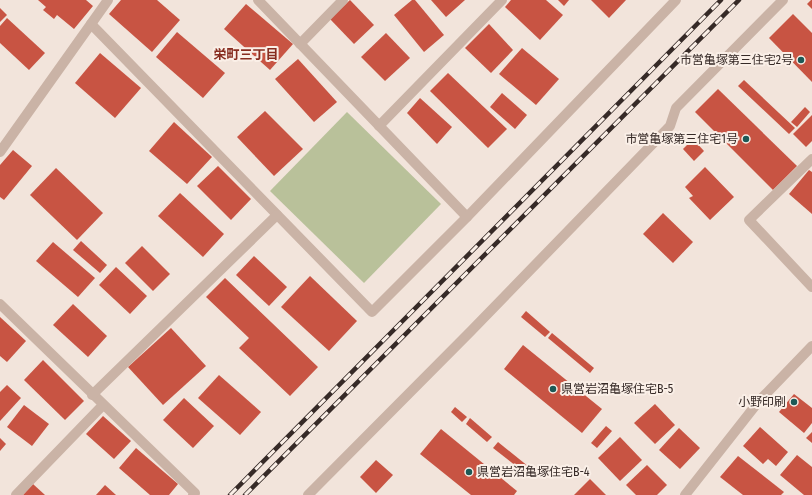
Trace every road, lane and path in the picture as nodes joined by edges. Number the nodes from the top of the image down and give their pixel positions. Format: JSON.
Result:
{"nodes":[{"id":1,"x":108,"y":0,"type":"edge"},
{"id":2,"x":258,"y":0,"type":"edge"},
{"id":3,"x":343,"y":0,"type":"edge"},
{"id":4,"x":502,"y":0,"type":"edge"},
{"id":5,"x":676,"y":0,"type":"edge"},
{"id":6,"x":783,"y":0,"type":"edge"},
{"id":7,"x":91,"y":24,"type":"junction"},
{"id":8,"x":300,"y":44,"type":"junction"},
{"id":9,"x":379,"y":126,"type":"junction"},
{"id":10,"x":0,"y":152,"type":"edge"},
{"id":11,"x":812,"y":159,"type":"edge"},
{"id":12,"x":277,"y":215,"type":"junction"},
{"id":13,"x":466,"y":217,"type":"junction"},
{"id":14,"x":812,"y":287,"type":"edge"},
{"id":15,"x":0,"y":304,"type":"edge"},
{"id":16,"x":812,"y":346,"type":"edge"},
{"id":17,"x":92,"y":395,"type":"junction"},
{"id":18,"x":103,"y":405,"type":"junction"},
{"id":19,"x":16,"y":495,"type":"edge"},
{"id":20,"x":193,"y":495,"type":"edge"},
{"id":21,"x":308,"y":495,"type":"edge"},
{"id":22,"x":685,"y":495,"type":"edge"}],
"edges":[{"from":1,"to":7,"type":"street"},
{"from":2,"to":8,"type":"street"},
{"from":3,"to":8,"type":"street"},
{"from":4,"to":9,"type":"street"},
{"from":5,"to":13,"type":"street"},
{"from":6,"to":21,"type":"street"},
{"from":7,"to":10,"type":"street"},
{"from":7,"to":12,"type":"street"},
{"from":8,"to":9,"type":"street"},
{"from":9,"to":13,"type":"street"},
{"from":11,"to":14,"type":"street"},
{"from":12,"to":13,"type":"street"},
{"from":12,"to":17,"type":"street"},
{"from":15,"to":17,"type":"street"},
{"from":16,"to":22,"type":"street"},
{"from":17,"to":18,"type":"street"},
{"from":18,"to":19,"type":"street"},
{"from":18,"to":20,"type":"street"}]}
